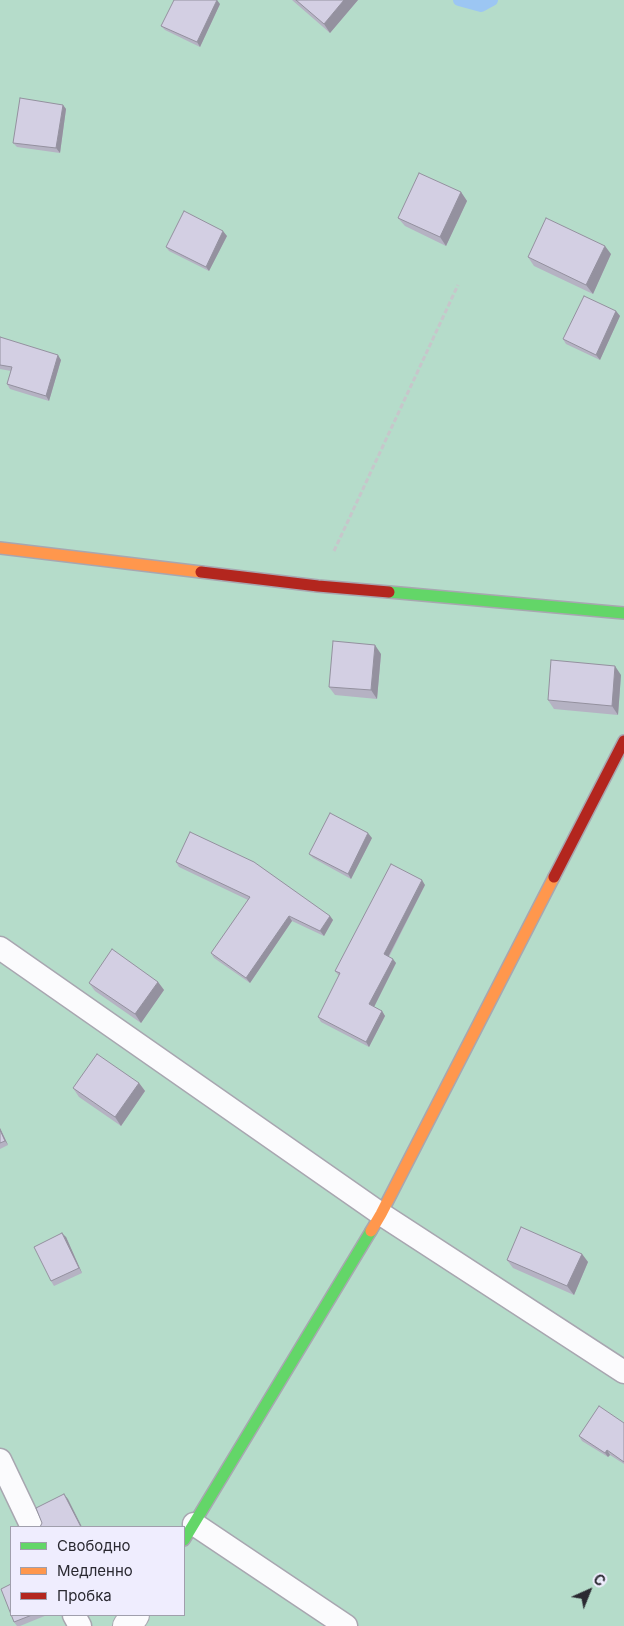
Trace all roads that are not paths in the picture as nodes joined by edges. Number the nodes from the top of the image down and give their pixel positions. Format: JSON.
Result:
{"nodes":[{"id":1,"x":0,"y":548,"type":"edge"},
{"id":2,"x":624,"y":613,"type":"edge"},
{"id":3,"x":624,"y":741,"type":"edge"},
{"id":4,"x":0,"y":948,"type":"edge"},
{"id":5,"x":381,"y":1214,"type":"junction"},
{"id":6,"x":624,"y":1372,"type":"edge"},
{"id":7,"x":0,"y":1460,"type":"edge"},
{"id":8,"x":32,"y":1526,"type":"edge"},
{"id":9,"x":189,"y":1532,"type":"edge"},
{"id":10,"x":346,"y":1626,"type":"edge"}],
"edges":[{"from":1,"to":2,"type":"street"},
{"from":3,"to":5,"type":"street"},
{"from":4,"to":5,"type":"lane"},
{"from":5,"to":6,"type":"lane"},
{"from":5,"to":9,"type":"street"},
{"from":7,"to":8,"type":"lane"},
{"from":9,"to":10,"type":"lane"}]}
